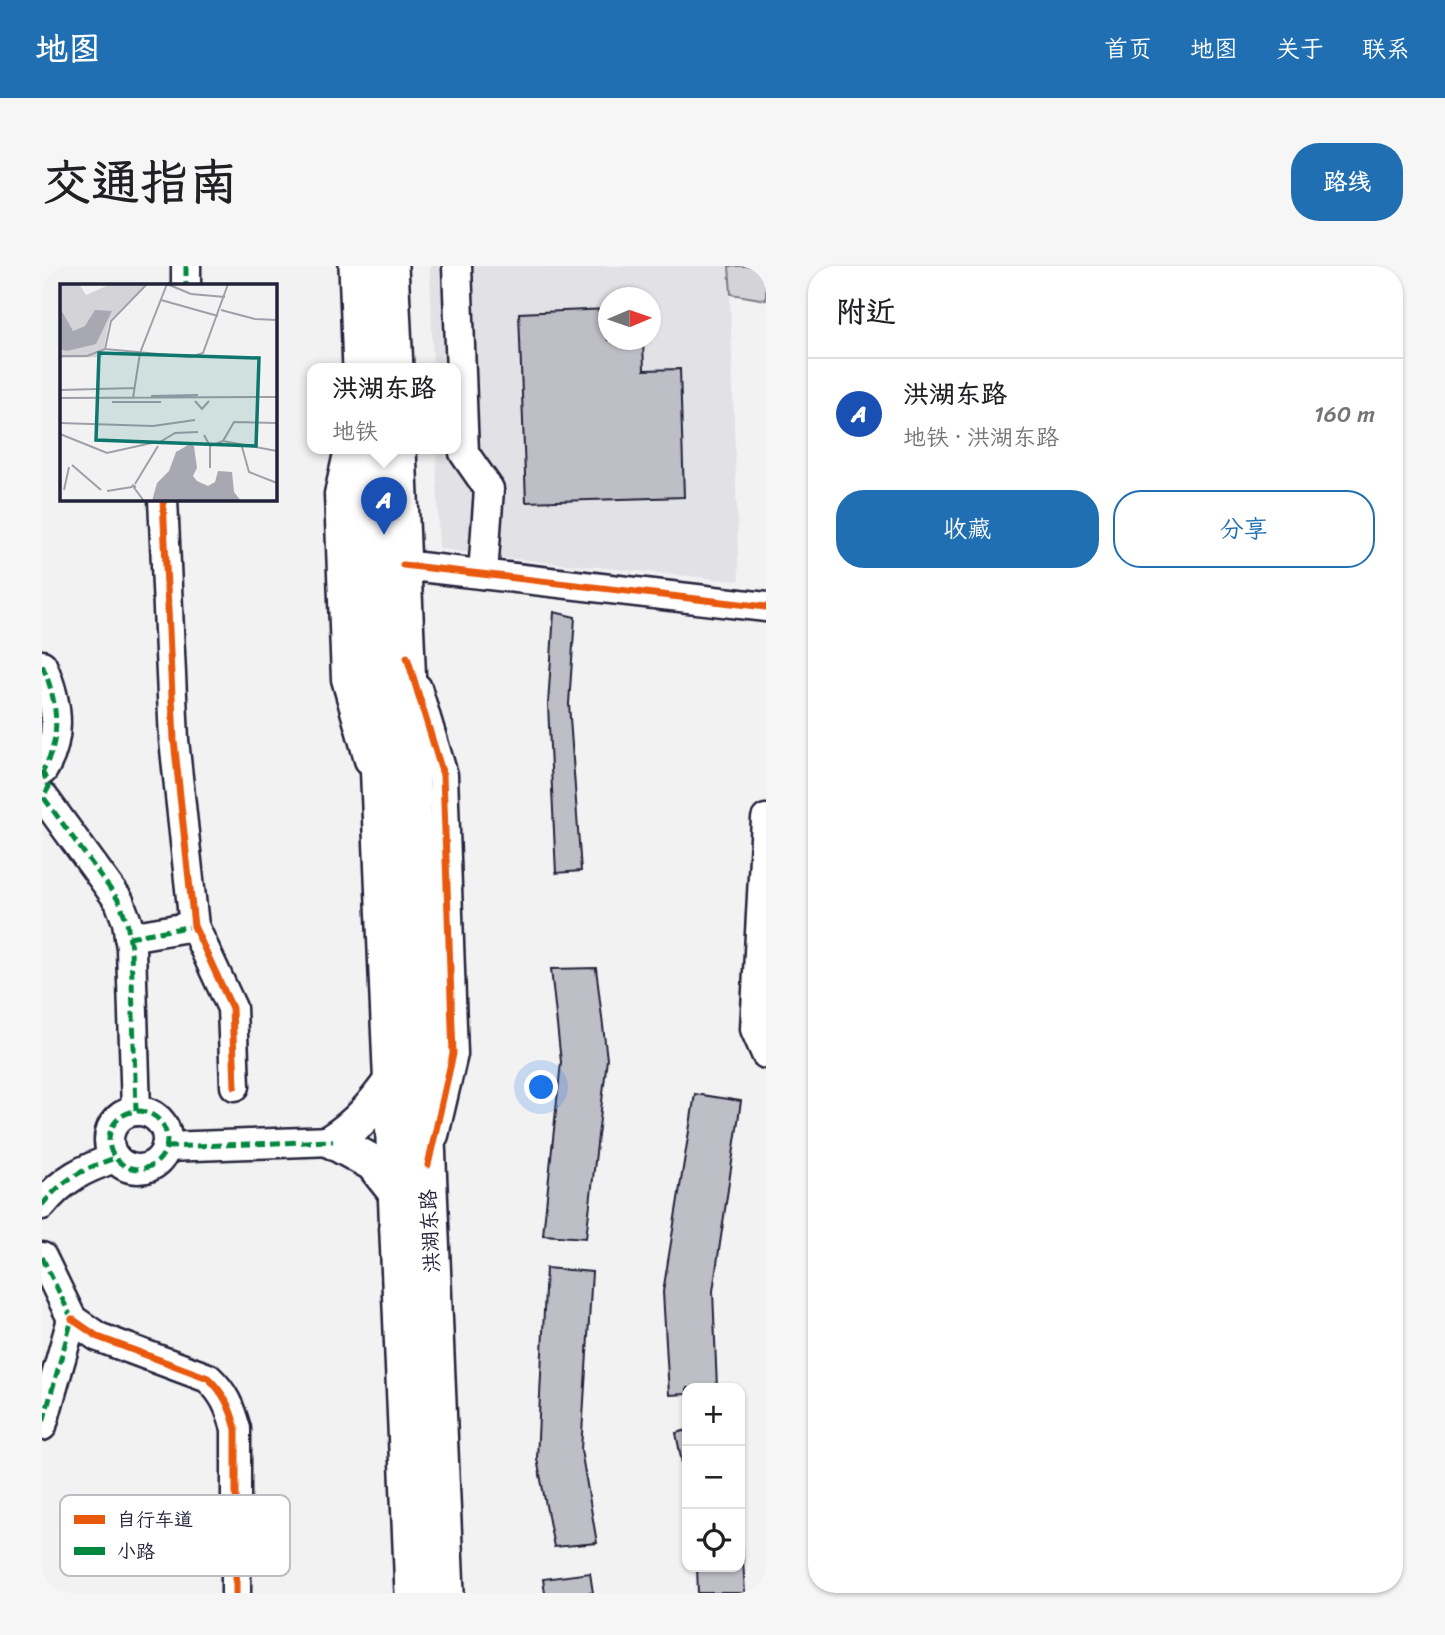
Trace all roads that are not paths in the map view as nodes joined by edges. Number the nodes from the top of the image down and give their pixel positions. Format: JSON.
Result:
{"nodes":[{"id":1,"x":186,"y":266,"type":"edge"},
{"id":2,"x":357,"y":266,"type":"edge"},
{"id":3,"x":390,"y":266,"type":"edge"},
{"id":4,"x":457,"y":266,"type":"edge"},
{"id":5,"x":186,"y":284,"type":"edge"},
{"id":6,"x":361,"y":363,"type":"edge"},
{"id":7,"x":395,"y":363,"type":"edge"},
{"id":8,"x":461,"y":363,"type":"edge"},
{"id":9,"x":461,"y":373,"type":"edge"},
{"id":10,"x":348,"y":454,"type":"edge"},
{"id":11,"x":365,"y":454,"type":"edge"},
{"id":12,"x":398,"y":454,"type":"edge"},
{"id":13,"x":163,"y":500,"type":"edge"},
{"id":14,"x":403,"y":565,"type":"junction"},
{"id":15,"x":483,"y":574,"type":"junction"},
{"id":16,"x":766,"y":607,"type":"edge"},
{"id":17,"x":42,"y":665,"type":"edge"},
{"id":18,"x":43,"y":784,"type":"edge"},
{"id":19,"x":380,"y":796,"type":"junction"},
{"id":20,"x":766,"y":819,"type":"edge"},
{"id":21,"x":194,"y":926,"type":"junction"},
{"id":22,"x":129,"y":937,"type":"junction"},
{"id":23,"x":766,"y":1054,"type":"edge"},
{"id":24,"x":391,"y":1081,"type":"junction"},
{"id":25,"x":235,"y":1086,"type":"dead end"},
{"id":26,"x":136,"y":1111,"type":"junction"},
{"id":27,"x":333,"y":1141,"type":"junction"},
{"id":28,"x":166,"y":1146,"type":"junction"},
{"id":29,"x":115,"y":1158,"type":"junction"},
{"id":30,"x":396,"y":1192,"type":"junction"},
{"id":31,"x":42,"y":1205,"type":"edge"},
{"id":32,"x":42,"y":1258,"type":"edge"},
{"id":33,"x":72,"y":1319,"type":"junction"},
{"id":34,"x":42,"y":1426,"type":"edge"},
{"id":35,"x":236,"y":1495,"type":"edge"},
{"id":36,"x":413,"y":1593,"type":"edge"},
{"id":37,"x":446,"y":1593,"type":"edge"}],
"edges":[{"from":1,"to":5,"type":"street"},
{"from":2,"to":6,"type":"main road"},
{"from":3,"to":7,"type":"main road"},
{"from":4,"to":8,"type":"street"},
{"from":9,"to":15,"type":"street"},
{"from":10,"to":19,"type":"street"},
{"from":11,"to":19,"type":"main road","name":"洪湖东路"},
{"from":12,"to":14,"type":"main road","name":"洪湖东路"},
{"from":13,"to":21,"type":"street"},
{"from":14,"to":15,"type":"street"},
{"from":14,"to":37,"type":"main road","name":"洪湖东路"},
{"from":15,"to":16,"type":"street"},
{"from":17,"to":18,"type":"street"},
{"from":18,"to":22,"type":"street"},
{"from":19,"to":24,"type":"main road","name":"洪湖东路"},
{"from":20,"to":23,"type":"street"},
{"from":21,"to":22,"type":"street"},
{"from":21,"to":25,"type":"street"},
{"from":22,"to":26,"type":"street"},
{"from":24,"to":27,"type":"main road"},
{"from":24,"to":30,"type":"main road","name":"洪湖东路"},
{"from":26,"to":28,"type":"street"},
{"from":26,"to":29,"type":"street"},
{"from":27,"to":28,"type":"street"},
{"from":27,"to":30,"type":"main road"},
{"from":28,"to":29,"type":"street"},
{"from":29,"to":31,"type":"street"},
{"from":30,"to":36,"type":"main road","name":"洪湖东路"},
{"from":32,"to":33,"type":"street"},
{"from":33,"to":34,"type":"street"},
{"from":33,"to":35,"type":"street"}]}
